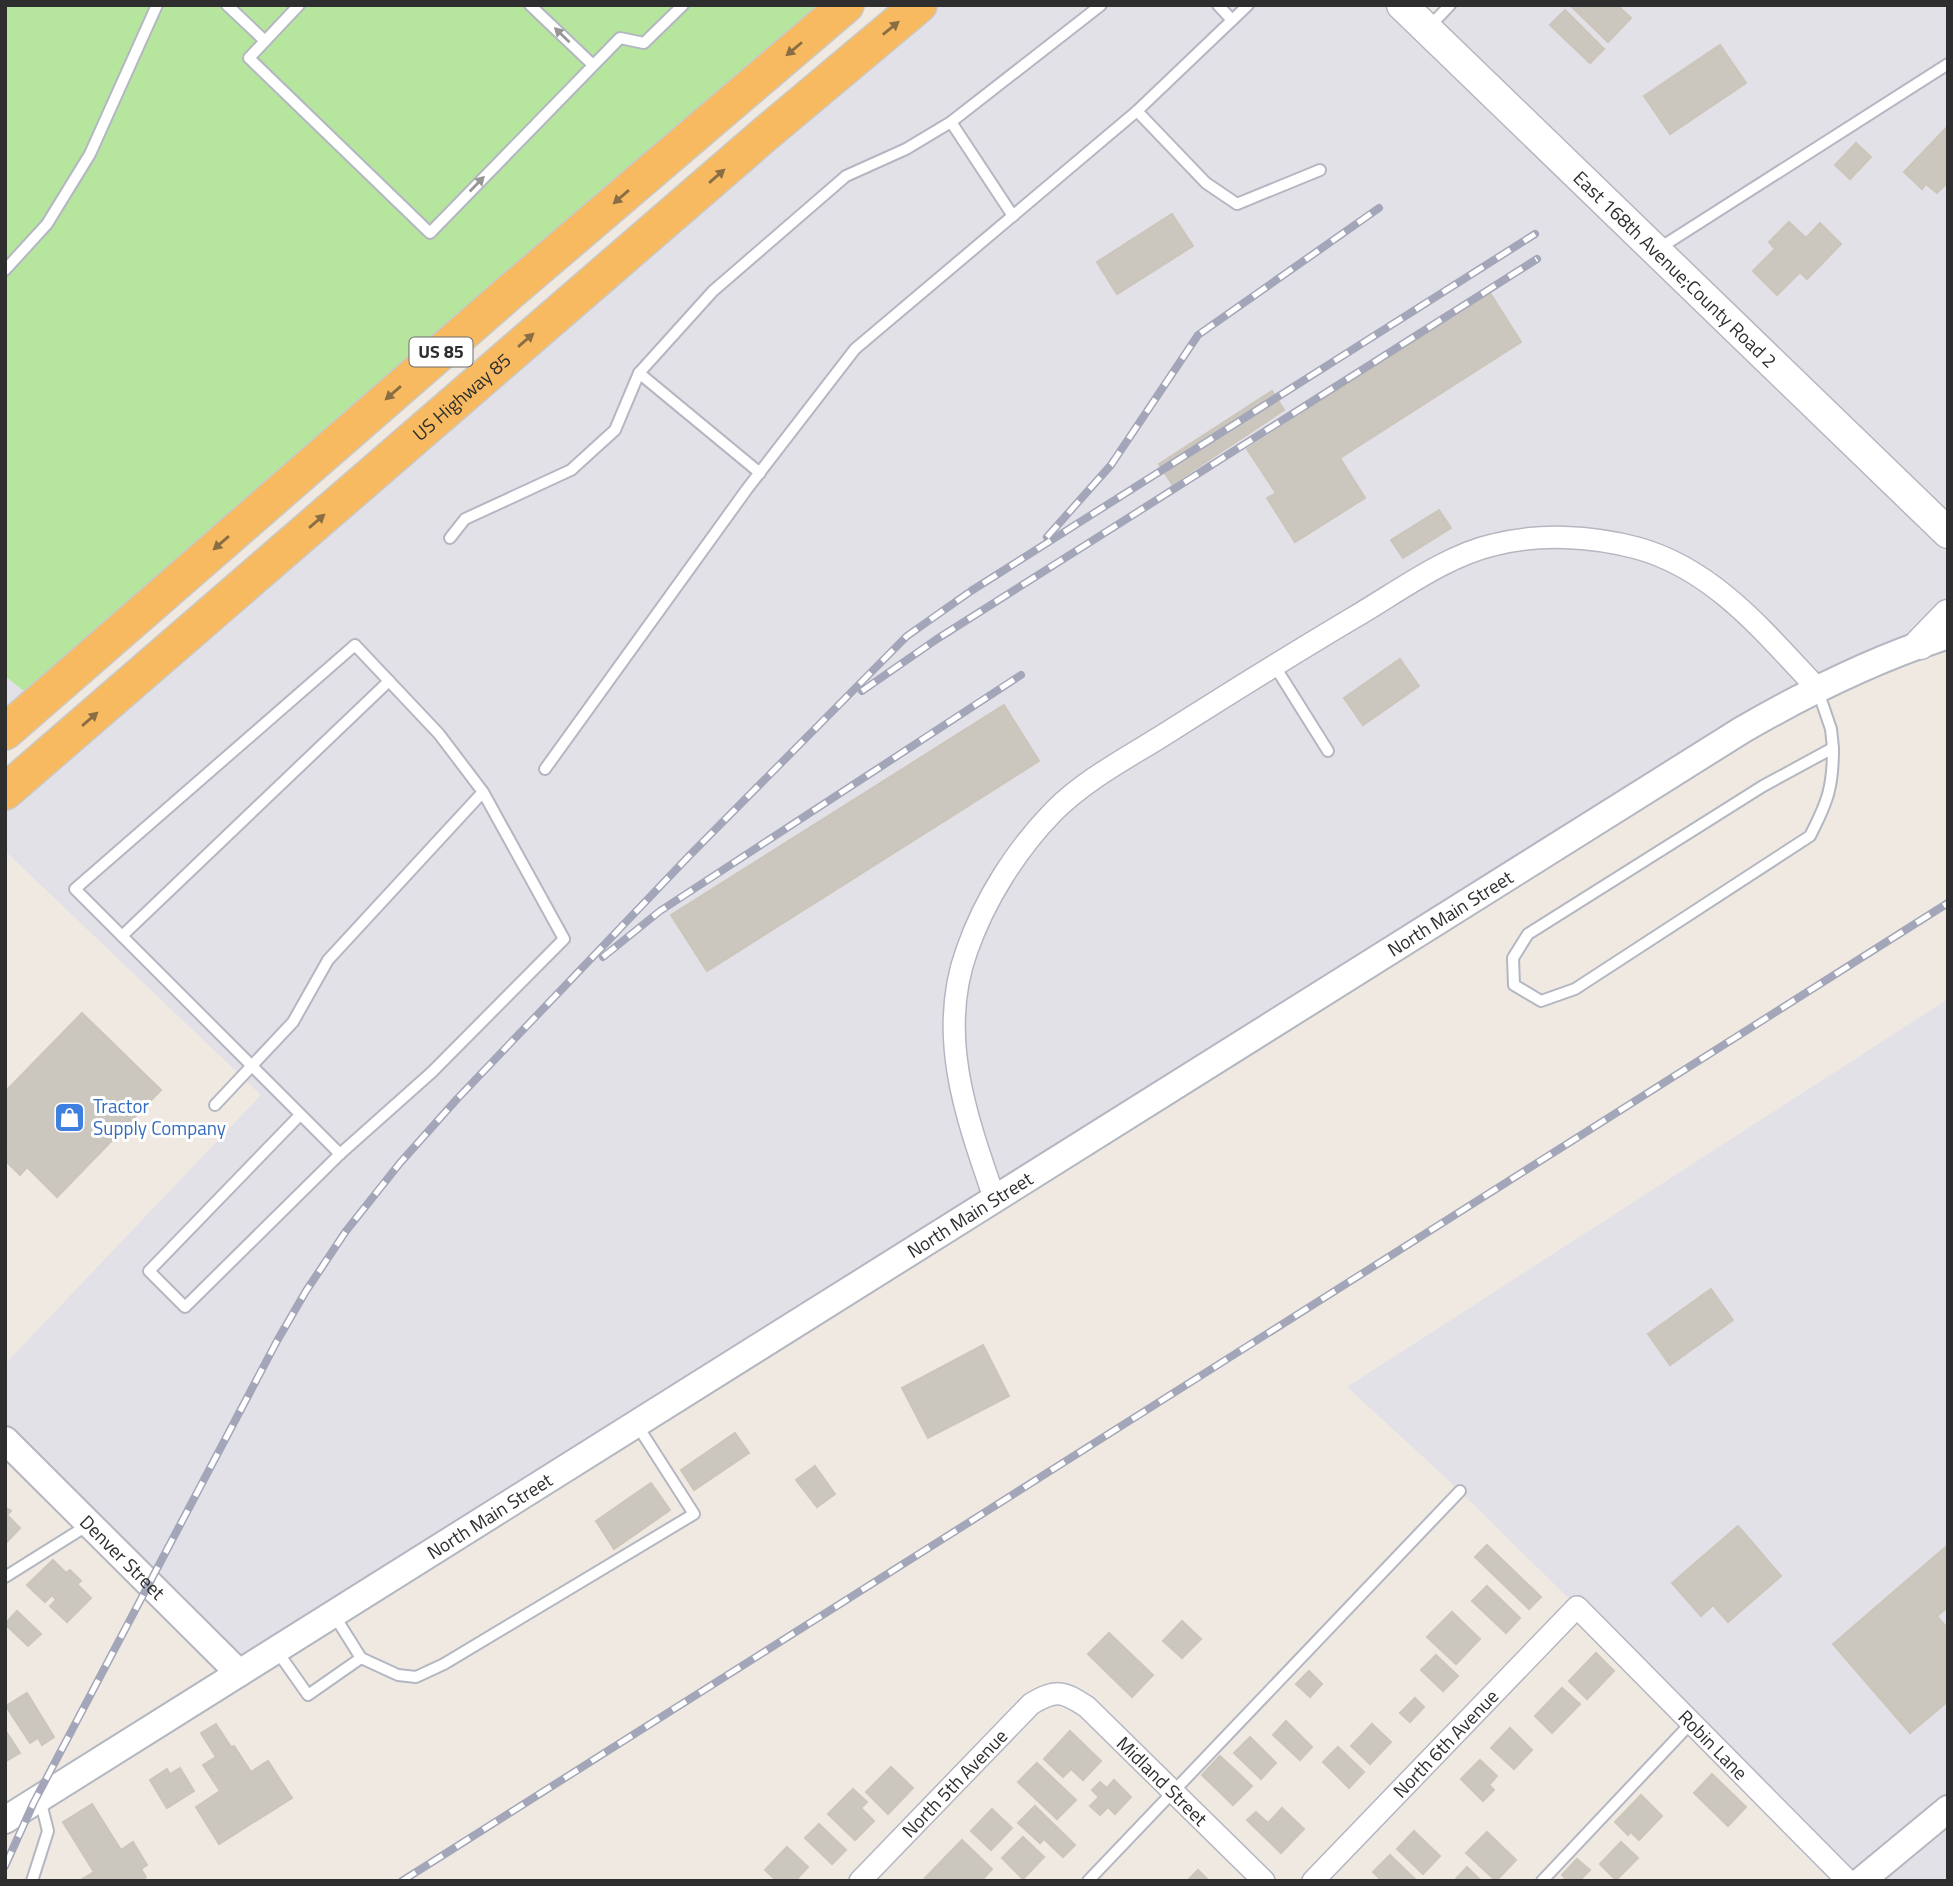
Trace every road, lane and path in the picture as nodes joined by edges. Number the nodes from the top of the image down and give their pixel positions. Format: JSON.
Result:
{"nodes":[{"id":1,"x":157,"y":5,"type":"edge"},
{"id":2,"x":227,"y":5,"type":"edge"},
{"id":3,"x":299,"y":5,"type":"edge"},
{"id":4,"x":530,"y":5,"type":"edge"},
{"id":5,"x":846,"y":5,"type":"edge"},
{"id":6,"x":919,"y":5,"type":"edge"},
{"id":7,"x":1101,"y":5,"type":"edge"},
{"id":8,"x":1218,"y":5,"type":"edge"},
{"id":9,"x":1248,"y":5,"type":"edge"},
{"id":10,"x":1402,"y":5,"type":"edge"},
{"id":11,"x":1450,"y":5,"type":"edge"},
{"id":12,"x":682,"y":6,"type":"edge"},
{"id":13,"x":1233,"y":20,"type":"junction"},
{"id":14,"x":1427,"y":29,"type":"junction"},
{"id":15,"x":265,"y":41,"type":"junction"},
{"id":16,"x":1948,"y":64,"type":"edge"},
{"id":17,"x":593,"y":65,"type":"junction"},
{"id":18,"x":1137,"y":111,"type":"junction"},
{"id":19,"x":951,"y":122,"type":"junction"},
{"id":20,"x":1320,"y":170,"type":"dead end"},
{"id":21,"x":1013,"y":216,"type":"junction"},
{"id":22,"x":1656,"y":250,"type":"junction"},
{"id":23,"x":5,"y":270,"type":"edge"},
{"id":24,"x":639,"y":373,"type":"junction"},
{"id":25,"x":760,"y":473,"type":"junction"},
{"id":26,"x":1948,"y":533,"type":"edge"},
{"id":27,"x":450,"y":538,"type":"dead end"},
{"id":28,"x":1948,"y":615,"type":"edge"},
{"id":29,"x":1934,"y":640,"type":"edge"},
{"id":30,"x":1274,"y":665,"type":"junction"},
{"id":31,"x":389,"y":681,"type":"junction"},
{"id":32,"x":1817,"y":688,"type":"junction"},
{"id":33,"x":5,"y":732,"type":"edge"},
{"id":34,"x":1833,"y":748,"type":"junction"},
{"id":35,"x":1328,"y":751,"type":"dead end"},
{"id":36,"x":545,"y":769,"type":"dead end"},
{"id":37,"x":5,"y":792,"type":"edge"},
{"id":38,"x":483,"y":792,"type":"junction"},
{"id":39,"x":122,"y":936,"type":"junction"},
{"id":40,"x":251,"y":1067,"type":"junction"},
{"id":41,"x":215,"y":1105,"type":"dead end"},
{"id":42,"x":300,"y":1115,"type":"junction"},
{"id":43,"x":340,"y":1154,"type":"junction"},
{"id":44,"x":995,"y":1200,"type":"junction"},
{"id":45,"x":637,"y":1425,"type":"junction"},
{"id":46,"x":5,"y":1440,"type":"edge"},
{"id":47,"x":1460,"y":1491,"type":"dead end"},
{"id":48,"x":90,"y":1524,"type":"junction"},
{"id":49,"x":5,"y":1577,"type":"edge"},
{"id":50,"x":1577,"y":1607,"type":"joint"},
{"id":51,"x":334,"y":1615,"type":"junction"},
{"id":52,"x":277,"y":1651,"type":"junction"},
{"id":53,"x":361,"y":1658,"type":"junction"},
{"id":54,"x":239,"y":1673,"type":"junction"},
{"id":55,"x":1055,"y":1693,"type":"joint"},
{"id":56,"x":1692,"y":1722,"type":"junction"},
{"id":57,"x":1173,"y":1793,"type":"junction"},
{"id":58,"x":40,"y":1799,"type":"junction"},
{"id":59,"x":1948,"y":1810,"type":"edge"},
{"id":60,"x":5,"y":1820,"type":"edge"},
{"id":61,"x":32,"y":1881,"type":"edge"},
{"id":62,"x":860,"y":1881,"type":"edge"},
{"id":63,"x":1088,"y":1881,"type":"edge"},
{"id":64,"x":1264,"y":1881,"type":"edge"},
{"id":65,"x":1313,"y":1881,"type":"edge"},
{"id":66,"x":1542,"y":1881,"type":"edge"},
{"id":67,"x":1848,"y":1881,"type":"edge"},
{"id":68,"x":1861,"y":1881,"type":"edge"}],
"edges":[{"from":1,"to":23,"type":"lane"},
{"from":2,"to":15,"type":"lane"},
{"from":3,"to":15,"type":"lane"},
{"from":17,"to":4,"type":"lane","one_way":true},
{"from":5,"to":33,"type":"highway","number":"US 85","one_way":true},
{"from":37,"to":6,"type":"highway","name":"US Highway 85","number":"US 85","one_way":true},
{"from":7,"to":19,"type":"lane"},
{"from":8,"to":13,"type":"lane"},
{"from":9,"to":13,"type":"lane"},
{"from":10,"to":14,"type":"main road","name":"East 168th Avenue;County Road 2"},
{"from":11,"to":14,"type":"lane"},
{"from":12,"to":17,"type":"lane"},
{"from":13,"to":18,"type":"lane"},
{"from":14,"to":22,"type":"main road","name":"East 168th Avenue;County Road 2"},
{"from":15,"to":17,"type":"lane","one_way":true},
{"from":16,"to":22,"type":"lane"},
{"from":18,"to":20,"type":"lane"},
{"from":18,"to":21,"type":"lane"},
{"from":19,"to":21,"type":"lane"},
{"from":19,"to":24,"type":"lane"},
{"from":21,"to":25,"type":"lane"},
{"from":22,"to":26,"type":"main road","name":"East 168th Avenue;County Road 2"},
{"from":24,"to":25,"type":"lane"},
{"from":24,"to":27,"type":"lane"},
{"from":25,"to":36,"type":"lane"},
{"from":28,"to":29,"type":"main road"},
{"from":29,"to":32,"type":"street","name":"North Main Street"},
{"from":30,"to":32,"type":"street"},
{"from":30,"to":35,"type":"lane"},
{"from":30,"to":44,"type":"street"},
{"from":31,"to":38,"type":"lane"},
{"from":31,"to":39,"type":"lane"},
{"from":31,"to":39,"type":"lane"},
{"from":32,"to":34,"type":"lane"},
{"from":32,"to":44,"type":"street","name":"North Main Street"},
{"from":34,"to":34,"type":"lane"},
{"from":38,"to":40,"type":"lane"},
{"from":38,"to":43,"type":"lane"},
{"from":39,"to":40,"type":"lane"},
{"from":40,"to":41,"type":"lane"},
{"from":40,"to":42,"type":"lane"},
{"from":42,"to":43,"type":"lane"},
{"from":42,"to":43,"type":"lane"},
{"from":44,"to":45,"type":"street","name":"North Main Street"},
{"from":45,"to":51,"type":"street","name":"North Main Street"},
{"from":45,"to":53,"type":"lane"},
{"from":46,"to":48,"type":"street","name":"Denver Street"},
{"from":47,"to":57,"type":"lane"},
{"from":48,"to":49,"type":"lane"},
{"from":48,"to":54,"type":"street","name":"Denver Street"},
{"from":50,"to":56,"type":"street","name":"Robin Lane"},
{"from":50,"to":65,"type":"street","name":"North 6th Avenue"},
{"from":51,"to":52,"type":"street","name":"North Main Street"},
{"from":51,"to":53,"type":"lane"},
{"from":52,"to":53,"type":"lane"},
{"from":52,"to":54,"type":"street","name":"North Main Street"},
{"from":54,"to":58,"type":"street","name":"North Main Street"},
{"from":55,"to":57,"type":"street","name":"Midland Street"},
{"from":55,"to":62,"type":"street","name":"North 5th Avenue"},
{"from":56,"to":66,"type":"lane"},
{"from":56,"to":67,"type":"street","name":"Robin Lane"},
{"from":57,"to":63,"type":"lane"},
{"from":57,"to":64,"type":"street","name":"Midland Street"},
{"from":58,"to":60,"type":"street","name":"North Main Street"},
{"from":58,"to":61,"type":"lane"},
{"from":59,"to":68,"type":"street"}]}
